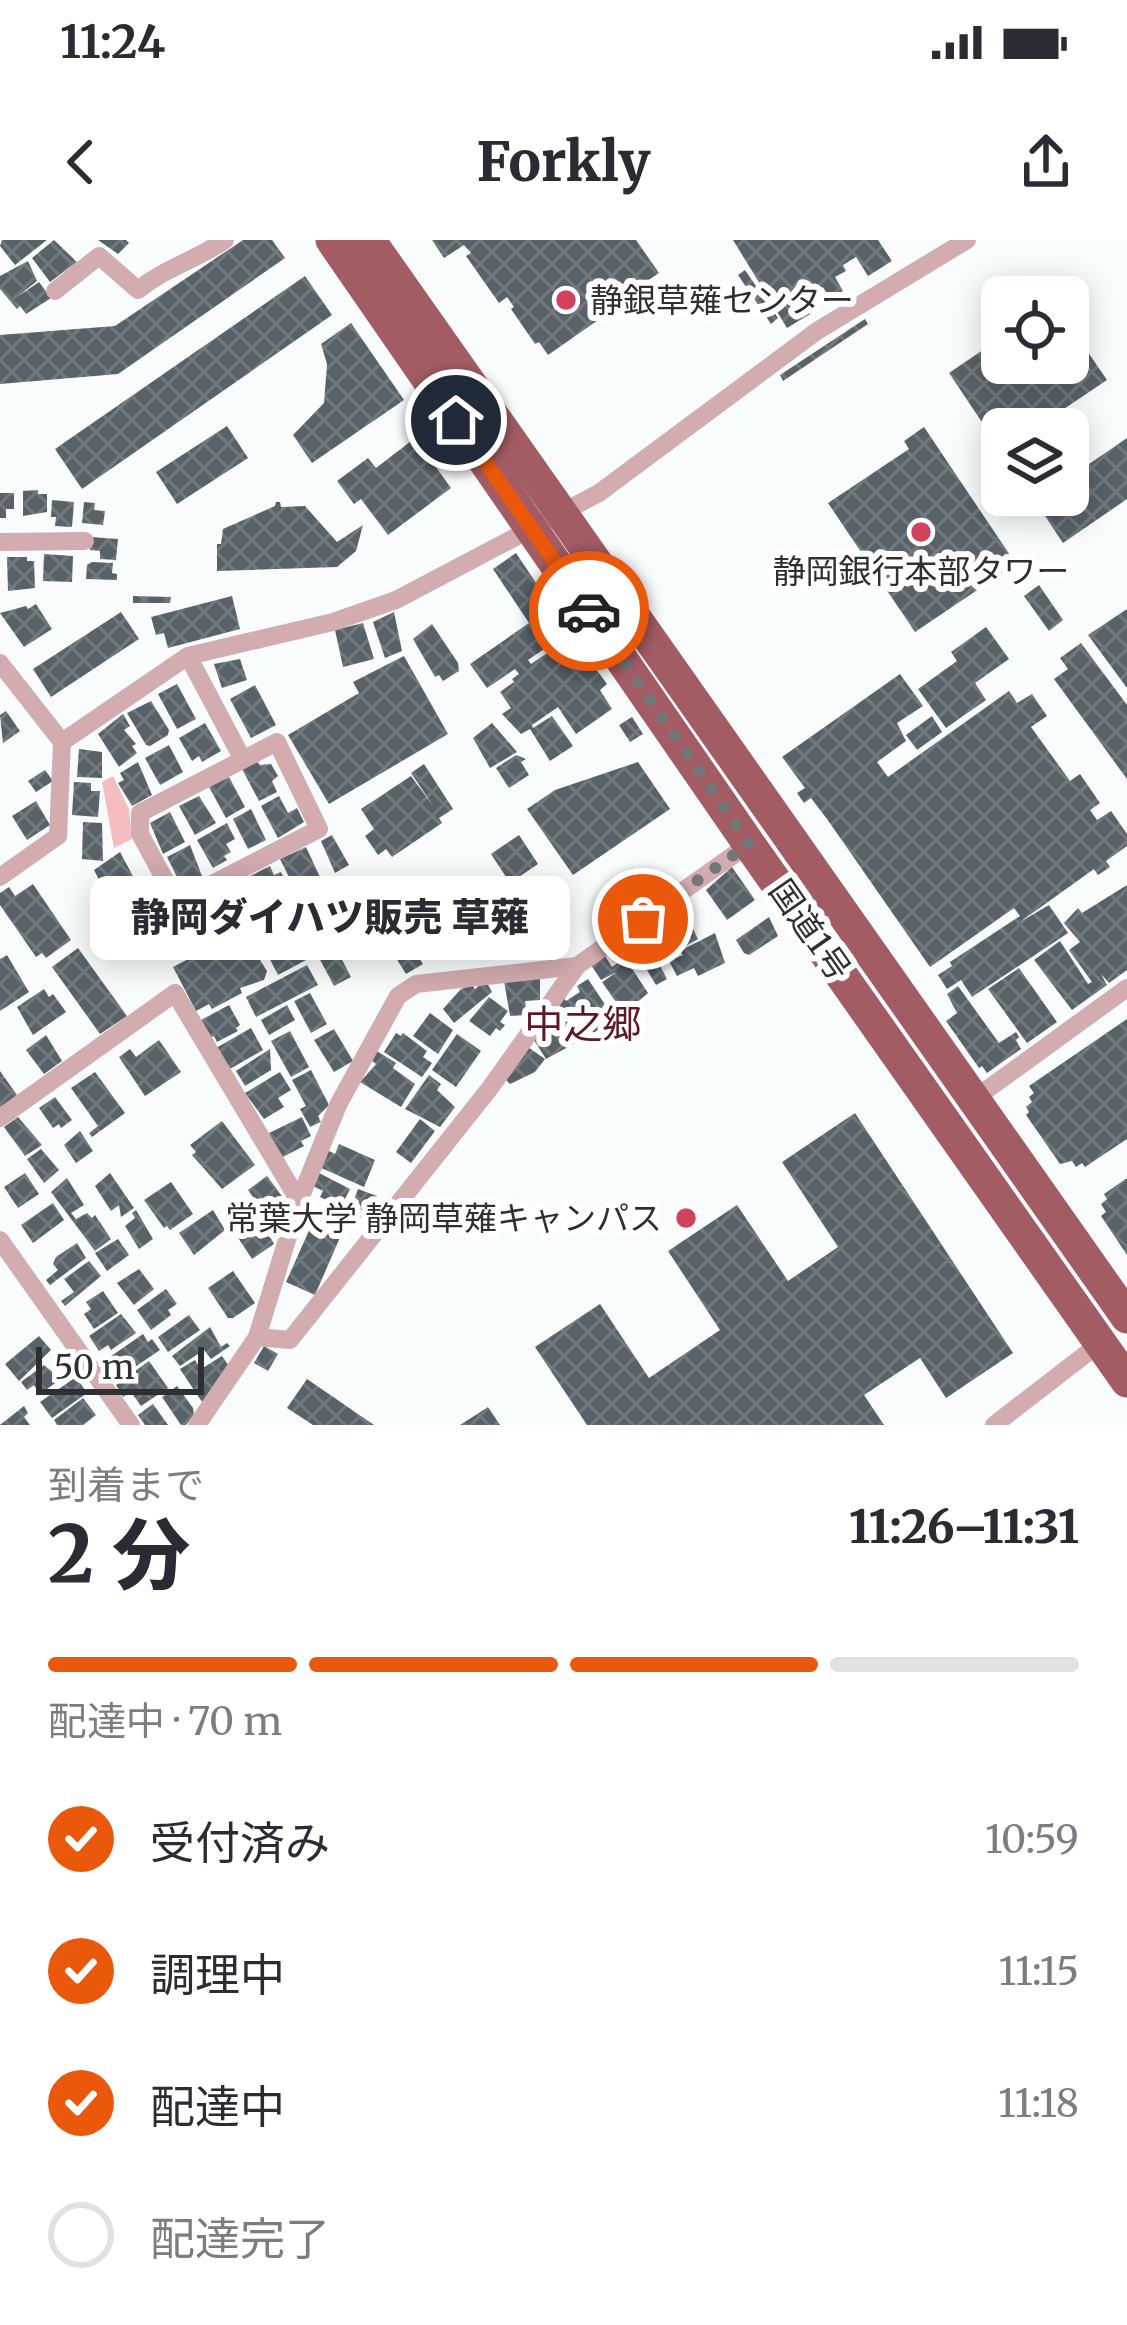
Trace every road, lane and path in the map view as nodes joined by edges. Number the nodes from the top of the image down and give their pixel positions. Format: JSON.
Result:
{"nodes":[{"id":1,"x":83,"y":240,"type":"edge"},
{"id":2,"x":225,"y":240,"type":"edge"},
{"id":3,"x":332,"y":240,"type":"edge"},
{"id":4,"x":369,"y":240,"type":"edge"},
{"id":5,"x":967,"y":240,"type":"edge"},
{"id":6,"x":99,"y":256,"type":"junction"},
{"id":7,"x":55,"y":291,"type":"dead end"},
{"id":8,"x":563,"y":513,"type":"junction"},
{"id":9,"x":531,"y":528,"type":"junction"},
{"id":10,"x":0,"y":542,"type":"edge"},
{"id":11,"x":85,"y":542,"type":"dead end"},
{"id":12,"x":188,"y":656,"type":"junction"},
{"id":13,"x":0,"y":663,"type":"edge"},
{"id":14,"x":62,"y":742,"type":"junction"},
{"id":15,"x":242,"y":758,"type":"junction"},
{"id":16,"x":749,"y":844,"type":"junction"},
{"id":17,"x":0,"y":877,"type":"edge"},
{"id":18,"x":577,"y":966,"type":"junction"},
{"id":19,"x":1127,"y":988,"type":"edge"},
{"id":20,"x":974,"y":1099,"type":"junction"},
{"id":21,"x":0,"y":1118,"type":"edge"},
{"id":22,"x":299,"y":1201,"type":"junction"},
{"id":23,"x":0,"y":1240,"type":"edge"},
{"id":24,"x":1127,"y":1319,"type":"edge"},
{"id":25,"x":257,"y":1337,"type":"junction"},
{"id":26,"x":1100,"y":1343,"type":"junction"},
{"id":27,"x":1127,"y":1381,"type":"edge"},
{"id":28,"x":131,"y":1425,"type":"edge"},
{"id":29,"x":197,"y":1425,"type":"edge"},
{"id":30,"x":994,"y":1425,"type":"edge"}],
"edges":[{"from":1,"to":6,"type":"street"},
{"from":2,"to":6,"type":"street"},
{"from":3,"to":9,"type":"highway","name":"国道1号"},
{"from":4,"to":8,"type":"highway","name":"国道1号"},
{"from":5,"to":8,"type":"street"},
{"from":6,"to":7,"type":"street"},
{"from":8,"to":9,"type":"street"},
{"from":8,"to":20,"type":"highway","name":"国道1号"},
{"from":9,"to":12,"type":"street"},
{"from":9,"to":16,"type":"highway","name":"国道1号"},
{"from":10,"to":11,"type":"street"},
{"from":12,"to":14,"type":"street"},
{"from":12,"to":15,"type":"street"},
{"from":13,"to":14,"type":"street"},
{"from":14,"to":17,"type":"street"},
{"from":15,"to":15,"type":"street"},
{"from":16,"to":18,"type":"street"},
{"from":16,"to":26,"type":"highway","name":"国道1号"},
{"from":18,"to":22,"type":"street"},
{"from":18,"to":25,"type":"street"},
{"from":19,"to":20,"type":"street"},
{"from":20,"to":24,"type":"highway","name":"国道1号"},
{"from":21,"to":22,"type":"street"},
{"from":22,"to":25,"type":"street"},
{"from":23,"to":28,"type":"street"},
{"from":24,"to":26,"type":"street"},
{"from":25,"to":29,"type":"street"},
{"from":26,"to":27,"type":"highway","name":"国道1号"},
{"from":26,"to":30,"type":"street"}]}
